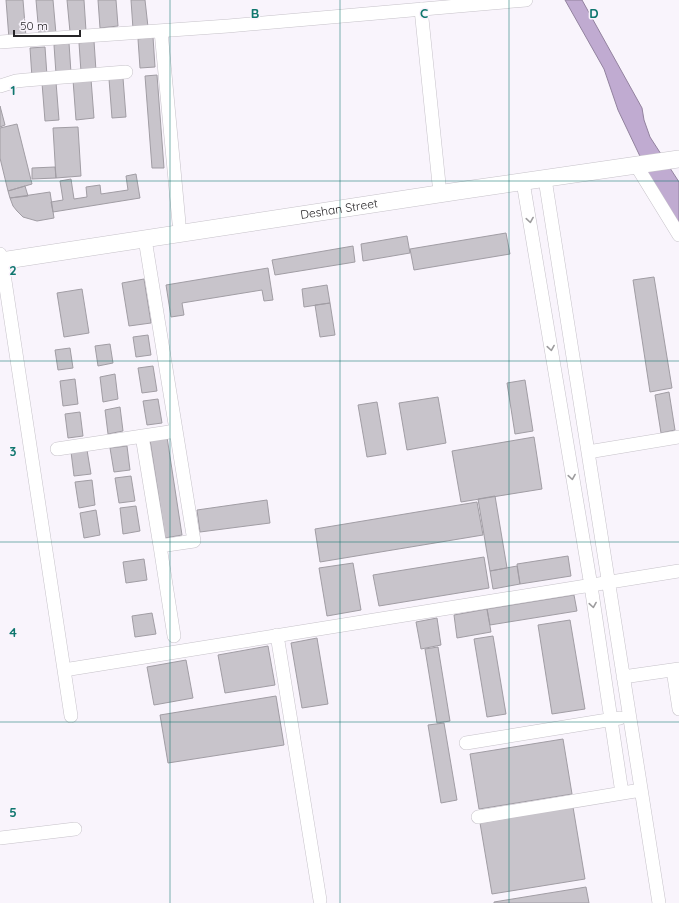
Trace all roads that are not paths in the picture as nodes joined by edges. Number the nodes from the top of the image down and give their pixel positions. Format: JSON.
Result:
{"nodes":[{"id":1,"x":526,"y":0,"type":"edge"},
{"id":2,"x":421,"y":9,"type":"junction"},
{"id":3,"x":161,"y":31,"type":"junction"},
{"id":4,"x":0,"y":42,"type":"edge"},
{"id":5,"x":126,"y":72,"type":"dead end"},
{"id":6,"x":0,"y":86,"type":"edge"},
{"id":7,"x":679,"y":148,"type":"edge"},
{"id":8,"x":679,"y":159,"type":"edge"},
{"id":9,"x":636,"y":165,"type":"junction"},
{"id":10,"x":544,"y":178,"type":"junction"},
{"id":11,"x":524,"y":182,"type":"junction"},
{"id":12,"x":439,"y":184,"type":"junction"},
{"id":13,"x":179,"y":223,"type":"junction"},
{"id":14,"x":679,"y":235,"type":"edge"},
{"id":15,"x":145,"y":239,"type":"junction"},
{"id":16,"x":0,"y":257,"type":"edge"},
{"id":17,"x":176,"y":431,"type":"junction"},
{"id":18,"x":142,"y":436,"type":"junction"},
{"id":19,"x":679,"y":437,"type":"edge"},
{"id":20,"x":57,"y":449,"type":"dead end"},
{"id":21,"x":588,"y":452,"type":"junction"},
{"id":22,"x":160,"y":546,"type":"junction"},
{"id":23,"x":679,"y":571,"type":"edge"},
{"id":24,"x":609,"y":583,"type":"junction"},
{"id":25,"x":590,"y":586,"type":"junction"},
{"id":26,"x":174,"y":636,"type":"dead end"},
{"id":27,"x":277,"y":636,"type":"junction"},
{"id":28,"x":64,"y":670,"type":"junction"},
{"id":29,"x":676,"y":670,"type":"edge"},
{"id":30,"x":623,"y":677,"type":"junction"},
{"id":31,"x":679,"y":710,"type":"edge"},
{"id":32,"x":71,"y":716,"type":"dead end"},
{"id":33,"x":630,"y":716,"type":"junction"},
{"id":34,"x":611,"y":719,"type":"junction"},
{"id":35,"x":466,"y":743,"type":"dead end"},
{"id":36,"x":641,"y":790,"type":"junction"},
{"id":37,"x":622,"y":793,"type":"junction"},
{"id":38,"x":478,"y":817,"type":"dead end"},
{"id":39,"x":75,"y":829,"type":"dead end"},
{"id":40,"x":0,"y":838,"type":"edge"},
{"id":41,"x":320,"y":900,"type":"dead end"},
{"id":42,"x":659,"y":903,"type":"edge"}],
"edges":[{"from":1,"to":2,"type":"street"},
{"from":2,"to":3,"type":"street"},
{"from":2,"to":12,"type":"street"},
{"from":3,"to":4,"type":"street"},
{"from":3,"to":13,"type":"street"},
{"from":5,"to":6,"type":"street"},
{"from":7,"to":12,"type":"main road","name":"Deshan Street"},
{"from":8,"to":9,"type":"main road","name":"Deshan Street"},
{"from":9,"to":10,"type":"main road","name":"Deshan Street"},
{"from":9,"to":14,"type":"street"},
{"from":10,"to":11,"type":"main road","name":"Deshan Street"},
{"from":10,"to":21,"type":"street"},
{"from":11,"to":15,"type":"main road","name":"Deshan Street"},
{"from":11,"to":25,"type":"street","one_way":true},
{"from":12,"to":13,"type":"main road","name":"Deshan Street"},
{"from":13,"to":16,"type":"main road","name":"Deshan Street"},
{"from":15,"to":16,"type":"main road","name":"Deshan Street"},
{"from":15,"to":17,"type":"street"},
{"from":16,"to":28,"type":"street"},
{"from":17,"to":18,"type":"street"},
{"from":17,"to":22,"type":"street"},
{"from":18,"to":20,"type":"street"},
{"from":18,"to":22,"type":"street"},
{"from":19,"to":21,"type":"street"},
{"from":21,"to":24,"type":"street"},
{"from":22,"to":26,"type":"street"},
{"from":23,"to":24,"type":"street"},
{"from":24,"to":25,"type":"street"},
{"from":24,"to":30,"type":"street"},
{"from":25,"to":27,"type":"street"},
{"from":25,"to":34,"type":"street","one_way":true},
{"from":27,"to":28,"type":"street"},
{"from":27,"to":41,"type":"street"},
{"from":28,"to":32,"type":"street"},
{"from":29,"to":30,"type":"street"},
{"from":29,"to":31,"type":"street"},
{"from":30,"to":33,"type":"street"},
{"from":33,"to":34,"type":"street"},
{"from":33,"to":36,"type":"street"},
{"from":34,"to":35,"type":"street"},
{"from":34,"to":37,"type":"street"},
{"from":36,"to":37,"type":"street"},
{"from":36,"to":42,"type":"street"},
{"from":37,"to":38,"type":"street"},
{"from":39,"to":40,"type":"street"}]}
